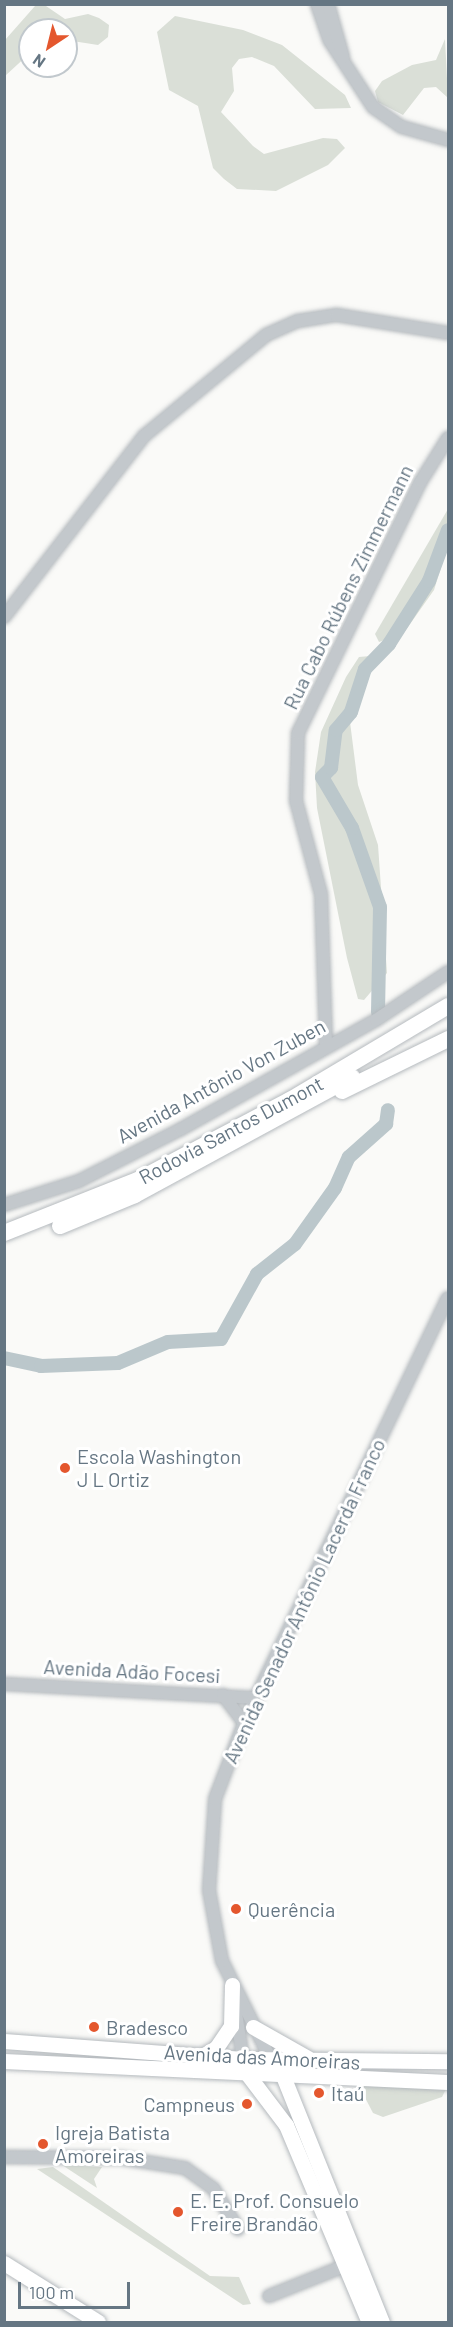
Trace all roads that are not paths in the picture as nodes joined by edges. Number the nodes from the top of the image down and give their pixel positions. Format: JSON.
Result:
{"nodes":[{"id":1,"x":317,"y":4,"type":"edge"},
{"id":2,"x":328,"y":4,"type":"edge"},
{"id":3,"x":343,"y":58,"type":"junction"},
{"id":4,"x":448,"y":140,"type":"edge"},
{"id":5,"x":448,"y":333,"type":"edge"},
{"id":6,"x":448,"y":438,"type":"edge"},
{"id":7,"x":4,"y":617,"type":"edge"},
{"id":8,"x":448,"y":972,"type":"edge"},
{"id":9,"x":448,"y":998,"type":"edge"},
{"id":10,"x":448,"y":1006,"type":"edge"},
{"id":11,"x":448,"y":1019,"type":"edge"},
{"id":12,"x":398,"y":1037,"type":"junction"},
{"id":13,"x":448,"y":1039,"type":"edge"},
{"id":14,"x":326,"y":1043,"type":"junction"},
{"id":15,"x":297,"y":1110,"type":"junction"},
{"id":16,"x":4,"y":1205,"type":"edge"},
{"id":17,"x":4,"y":1233,"type":"edge"},
{"id":18,"x":4,"y":1243,"type":"edge"},
{"id":19,"x":448,"y":1298,"type":"edge"},
{"id":20,"x":4,"y":1684,"type":"edge"},
{"id":21,"x":223,"y":1695,"type":"junction"},
{"id":22,"x":257,"y":1698,"type":"junction"},
{"id":23,"x":244,"y":1723,"type":"junction"},
{"id":24,"x":232,"y":1985,"type":"junction"},
{"id":25,"x":252,"y":2027,"type":"junction"},
{"id":26,"x":4,"y":2041,"type":"edge"},
{"id":27,"x":202,"y":2056,"type":"junction"},
{"id":28,"x":243,"y":2059,"type":"junction"},
{"id":29,"x":270,"y":2060,"type":"junction"},
{"id":30,"x":314,"y":2060,"type":"junction"},
{"id":31,"x":4,"y":2061,"type":"edge"},
{"id":32,"x":448,"y":2061,"type":"edge"},
{"id":33,"x":203,"y":2073,"type":"junction"},
{"id":34,"x":246,"y":2075,"type":"junction"},
{"id":35,"x":284,"y":2077,"type":"junction"},
{"id":36,"x":321,"y":2079,"type":"junction"},
{"id":37,"x":448,"y":2082,"type":"edge"},
{"id":38,"x":263,"y":2094,"type":"junction"},
{"id":39,"x":297,"y":2122,"type":"junction"},
{"id":40,"x":4,"y":2157,"type":"edge"},
{"id":41,"x":238,"y":2229,"type":"dead end"},
{"id":42,"x":4,"y":2263,"type":"edge"},
{"id":43,"x":351,"y":2264,"type":"junction"},
{"id":44,"x":4,"y":2272,"type":"edge"},
{"id":45,"x":269,"y":2296,"type":"dead end"},
{"id":46,"x":84,"y":2322,"type":"edge"},
{"id":47,"x":98,"y":2322,"type":"edge"},
{"id":48,"x":369,"y":2322,"type":"edge"},
{"id":49,"x":382,"y":2322,"type":"edge"}],
"edges":[{"from":1,"to":3,"type":"street"},
{"from":2,"to":3,"type":"street"},
{"from":3,"to":4,"type":"street"},
{"from":5,"to":7,"type":"street"},
{"from":6,"to":14,"type":"street","name":"Rua Cabo Rúbens Zimmermann"},
{"from":8,"to":14,"type":"street","name":"Avenida Antônio Von Zuben"},
{"from":9,"to":12,"type":"highway"},
{"from":10,"to":12,"type":"highway","name":"Rodovia Santos Dumont"},
{"from":11,"to":15,"type":"highway","name":"Rodovia Santos Dumont"},
{"from":12,"to":17,"type":"highway","name":"Rodovia Santos Dumont"},
{"from":13,"to":15,"type":"highway"},
{"from":14,"to":16,"type":"street","name":"Avenida Antônio Von Zuben"},
{"from":15,"to":18,"type":"highway","name":"Rodovia Santos Dumont"},
{"from":19,"to":22,"type":"street","name":"Avenida Senador Antônio Lacerda Franco"},
{"from":20,"to":21,"type":"street","name":"Avenida Adão Focesi"},
{"from":21,"to":22,"type":"street","name":"Avenida Adão Focesi"},
{"from":21,"to":23,"type":"street"},
{"from":22,"to":23,"type":"street","name":"Avenida Senador Antônio Lacerda Franco"},
{"from":23,"to":24,"type":"street","name":"Avenida Senador Antônio Lacerda Franco"},
{"from":24,"to":25,"type":"street","name":"Avenida Senador Antônio Lacerda Franco"},
{"from":24,"to":27,"type":"main road"},
{"from":24,"to":28,"type":"street","name":"Avenida Senador Antônio Lacerda Franco"},
{"from":25,"to":29,"type":"street","name":"Avenida Senador Antônio Lacerda Franco"},
{"from":25,"to":30,"type":"main road"},
{"from":26,"to":27,"type":"main road","name":"Avenida das Amoreiras"},
{"from":27,"to":28,"type":"main road","name":"Avenida das Amoreiras"},
{"from":28,"to":29,"type":"main road","name":"Avenida das Amoreiras"},
{"from":28,"to":34,"type":"main road"},
{"from":29,"to":30,"type":"main road","name":"Avenida das Amoreiras"},
{"from":29,"to":35,"type":"main road"},
{"from":30,"to":32,"type":"main road","name":"Avenida das Amoreiras"},
{"from":31,"to":33,"type":"main road","name":"Avenida das Amoreiras"},
{"from":33,"to":34,"type":"main road","name":"Avenida das Amoreiras"},
{"from":33,"to":38,"type":"main road"},
{"from":34,"to":35,"type":"main road","name":"Avenida das Amoreiras"},
{"from":34,"to":38,"type":"main road"},
{"from":35,"to":36,"type":"main road","name":"Avenida das Amoreiras"},
{"from":35,"to":39,"type":"main road"},
{"from":36,"to":37,"type":"main road","name":"Avenida das Amoreiras"},
{"from":36,"to":39,"type":"main road"},
{"from":38,"to":43,"type":"main road"},
{"from":39,"to":43,"type":"main road"},
{"from":40,"to":41,"type":"street"},
{"from":42,"to":47,"type":"main road"},
{"from":43,"to":45,"type":"street"},
{"from":43,"to":48,"type":"main road"},
{"from":43,"to":49,"type":"main road"},
{"from":44,"to":46,"type":"main road"}]}
